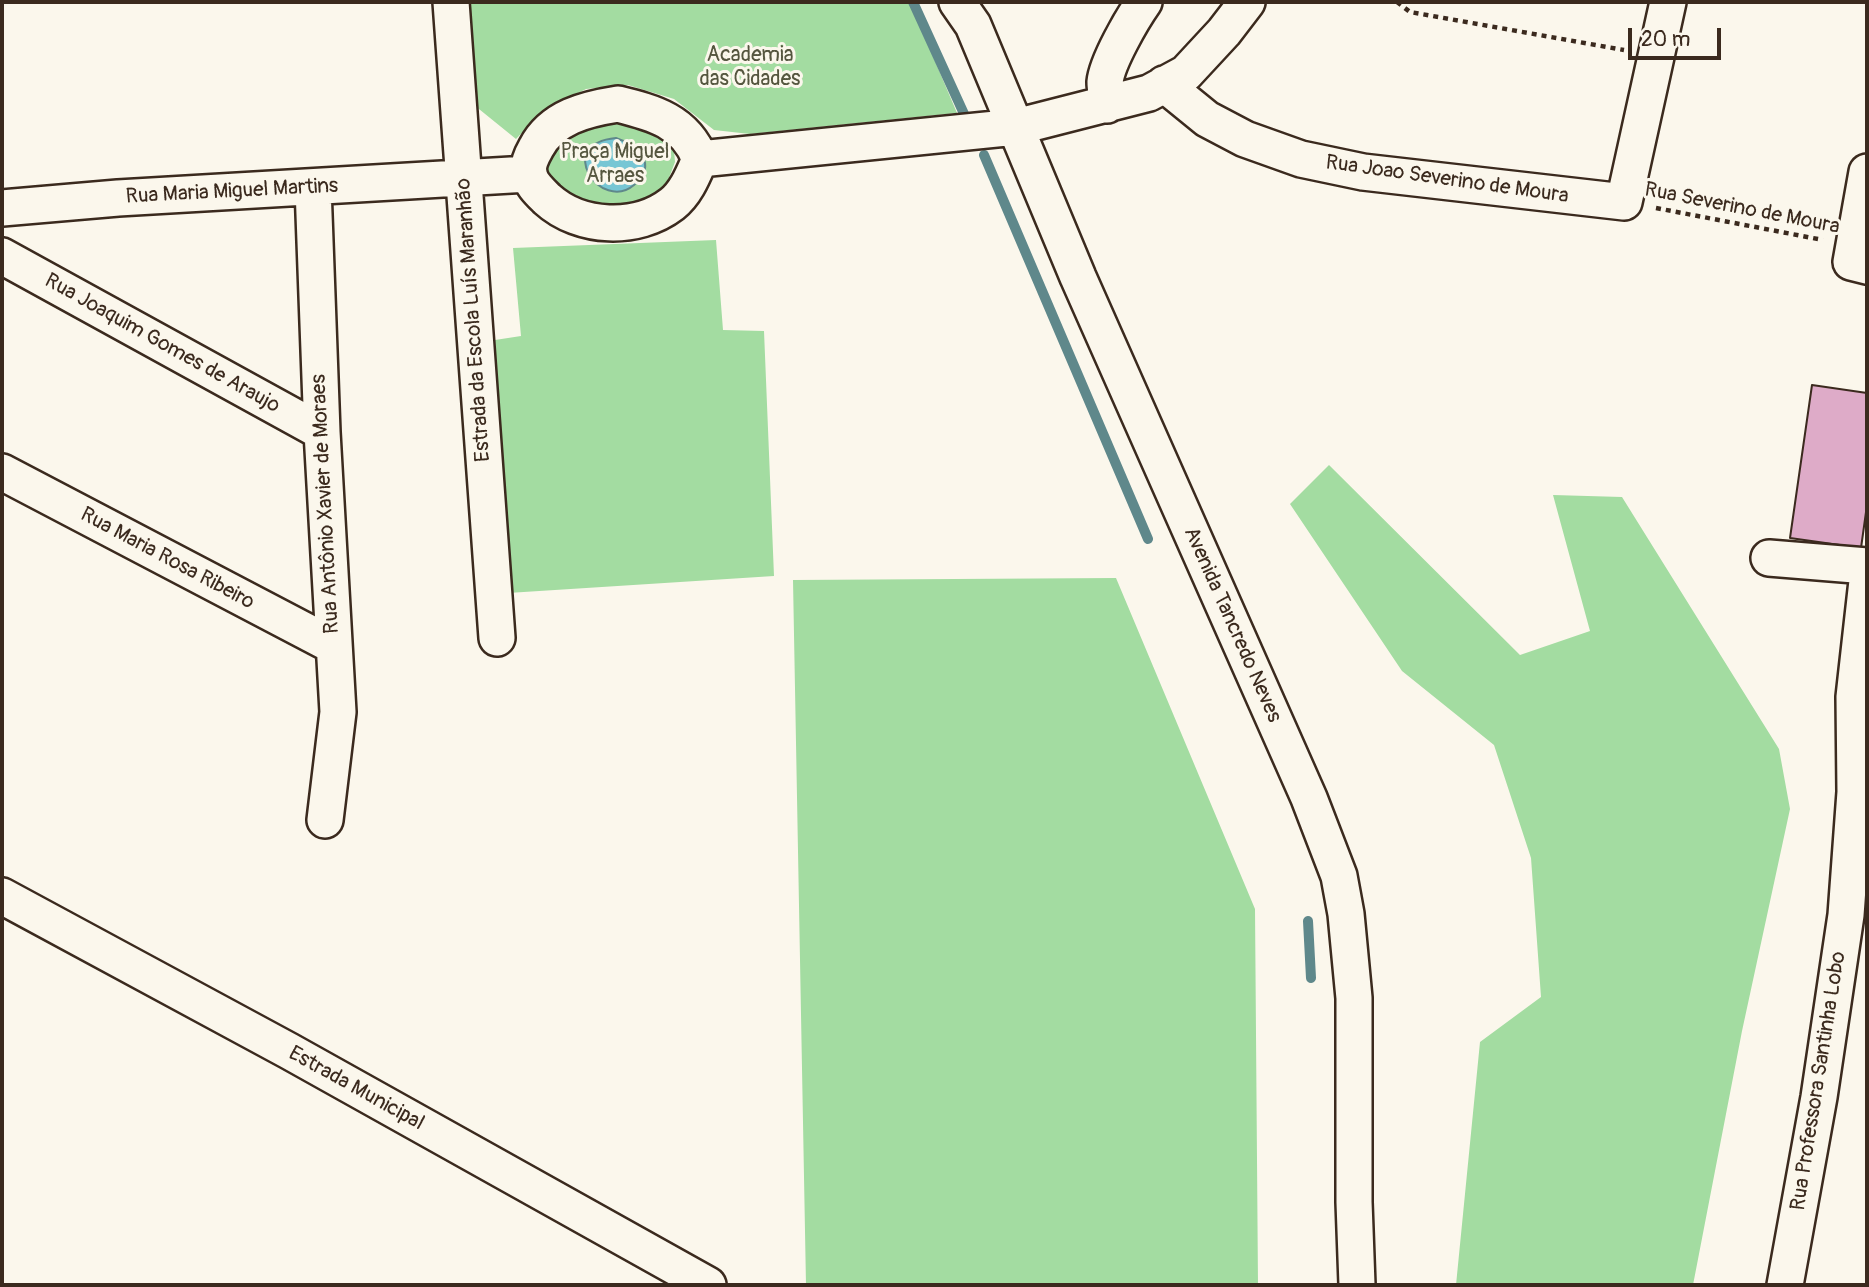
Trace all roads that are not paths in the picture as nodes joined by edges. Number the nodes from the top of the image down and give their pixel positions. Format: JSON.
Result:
{"nodes":[{"id":1,"x":451,"y":2,"type":"edge"},
{"id":2,"x":957,"y":2,"type":"edge"},
{"id":3,"x":1144,"y":2,"type":"edge"},
{"id":4,"x":1247,"y":2,"type":"edge"},
{"id":5,"x":1668,"y":2,"type":"edge"},
{"id":6,"x":1164,"y":84,"type":"junction"},
{"id":7,"x":1107,"y":104,"type":"junction"},
{"id":8,"x":1016,"y":127,"type":"junction"},
{"id":9,"x":700,"y":159,"type":"junction"},
{"id":10,"x":528,"y":174,"type":"junction"},
{"id":11,"x":1867,"y":175,"type":"edge"},
{"id":12,"x":464,"y":179,"type":"junction"},
{"id":13,"x":313,"y":187,"type":"junction"},
{"id":14,"x":2,"y":208,"type":"edge"},
{"id":15,"x":2,"y":256,"type":"edge"},
{"id":16,"x":1858,"y":258,"type":"edge"},
{"id":17,"x":322,"y":432,"type":"junction"},
{"id":18,"x":2,"y":472,"type":"edge"},
{"id":19,"x":1769,"y":558,"type":"dead end"},
{"id":20,"x":1867,"y":566,"type":"edge"},
{"id":21,"x":1867,"y":581,"type":"edge"},
{"id":22,"x":497,"y":638,"type":"dead end"},
{"id":23,"x":332,"y":645,"type":"junction"},
{"id":24,"x":325,"y":820,"type":"dead end"},
{"id":25,"x":1858,"y":883,"type":"edge"},
{"id":26,"x":2,"y":896,"type":"edge"},
{"id":27,"x":708,"y":1285,"type":"edge"},
{"id":28,"x":1357,"y":1285,"type":"edge"},
{"id":29,"x":1785,"y":1285,"type":"edge"}],
"edges":[{"from":1,"to":12,"type":"street","name":"Estrada da Escola Luís Maranhão"},
{"from":2,"to":8,"type":"street","name":"Avenida Tancredo Neves"},
{"from":3,"to":7,"type":"street"},
{"from":4,"to":6,"type":"street"},
{"from":5,"to":6,"type":"street","name":"Rua Joao Severino de Moura"},
{"from":6,"to":7,"type":"street"},
{"from":7,"to":8,"type":"street"},
{"from":8,"to":9,"type":"street"},
{"from":8,"to":28,"type":"street","name":"Avenida Tancredo Neves"},
{"from":9,"to":10,"type":"street"},
{"from":9,"to":10,"type":"street"},
{"from":10,"to":12,"type":"street","name":"Rua Maria Miguel Martins"},
{"from":11,"to":16,"type":"street"},
{"from":12,"to":13,"type":"street","name":"Rua Maria Miguel Martins"},
{"from":12,"to":22,"type":"street","name":"Estrada da Escola Luís Maranhão"},
{"from":13,"to":14,"type":"street","name":"Rua Maria Miguel Martins"},
{"from":13,"to":17,"type":"street","name":"Rua Antônio Xavier de Moraes"},
{"from":15,"to":17,"type":"street","name":"Rua Joaquim Gomes de Araujo"},
{"from":17,"to":23,"type":"street","name":"Rua Antônio Xavier de Moraes"},
{"from":18,"to":23,"type":"street","name":"Rua Maria Rosa Ribeiro"},
{"from":19,"to":20,"type":"street"},
{"from":21,"to":25,"type":"street","name":"Rua Professora Santinha Lobo"},
{"from":23,"to":24,"type":"street","name":"Rua Antônio Xavier de Moraes"},
{"from":25,"to":29,"type":"street","name":"Rua Professora Santinha Lobo"},
{"from":26,"to":27,"type":"street","name":"Estrada Municipal"}]}
